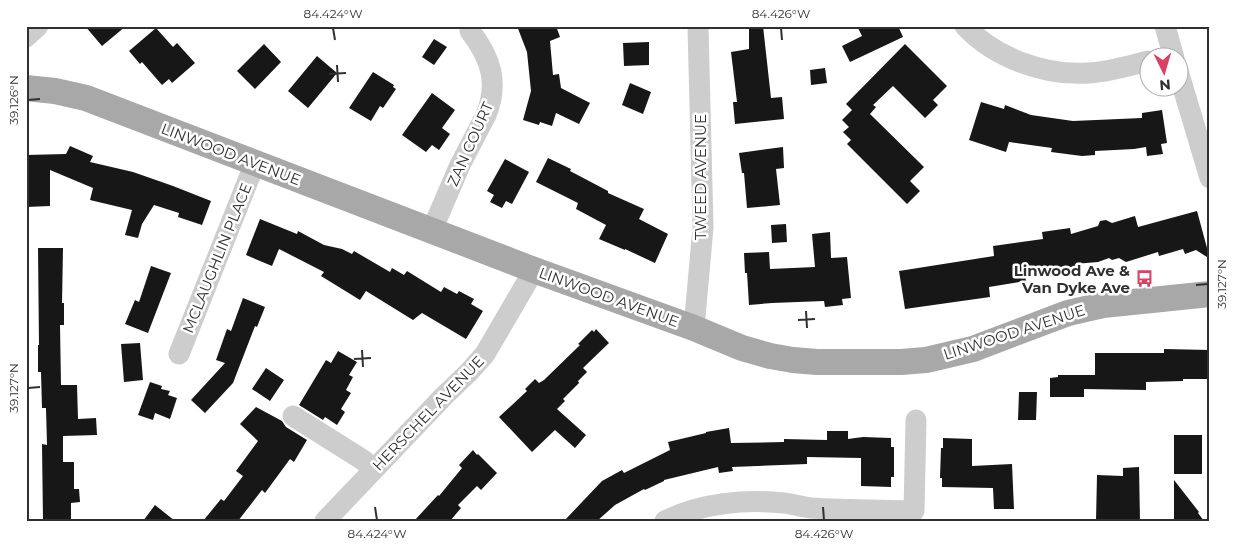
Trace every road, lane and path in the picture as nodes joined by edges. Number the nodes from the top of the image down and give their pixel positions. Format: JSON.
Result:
{"nodes":[{"id":1,"x":38,"y":26,"type":"edge"},
{"id":2,"x":698,"y":26,"type":"edge"},
{"id":3,"x":965,"y":26,"type":"edge"},
{"id":4,"x":1165,"y":26,"type":"edge"},
{"id":5,"x":470,"y":31,"type":"dead end"},
{"id":6,"x":26,"y":37,"type":"edge"},
{"id":7,"x":1170,"y":48,"type":"edge"},
{"id":8,"x":1138,"y":64,"type":"edge"},
{"id":9,"x":26,"y":88,"type":"edge"},
{"id":10,"x":1184,"y":98,"type":"edge"},
{"id":11,"x":255,"y":163,"type":"junction"},
{"id":12,"x":1210,"y":178,"type":"edge"},
{"id":13,"x":432,"y":230,"type":"junction"},
{"id":14,"x":534,"y":270,"type":"junction"},
{"id":15,"x":1210,"y":294,"type":"edge"},
{"id":16,"x":694,"y":328,"type":"junction"},
{"id":17,"x":178,"y":354,"type":"dead end"},
{"id":18,"x":293,"y":416,"type":"dead end"},
{"id":19,"x":916,"y":420,"type":"dead end"},
{"id":20,"x":374,"y":469,"type":"junction"},
{"id":21,"x":325,"y":521,"type":"edge"},
{"id":22,"x":665,"y":521,"type":"edge"}],
"edges":[{"from":1,"to":6,"type":"street"},
{"from":2,"to":16,"type":"street","name":"TWEED AVENUE"},
{"from":3,"to":8,"type":"street"},
{"from":4,"to":7,"type":"street"},
{"from":5,"to":13,"type":"street","name":"ZAN COURT"},
{"from":9,"to":11,"type":"main road","name":"LINWOOD AVENUE"},
{"from":10,"to":12,"type":"street"},
{"from":11,"to":13,"type":"main road","name":"LINWOOD AVENUE"},
{"from":11,"to":17,"type":"street","name":"MCLAUGHLIN PLACE"},
{"from":13,"to":14,"type":"main road","name":"LINWOOD AVENUE"},
{"from":14,"to":16,"type":"main road","name":"LINWOOD AVENUE"},
{"from":14,"to":20,"type":"street","name":"HERSCHEL AVENUE"},
{"from":15,"to":16,"type":"main road","name":"LINWOOD AVENUE"},
{"from":18,"to":20,"type":"street"},
{"from":19,"to":22,"type":"street"},
{"from":20,"to":21,"type":"street","name":"HERSCHEL AVENUE"}]}
